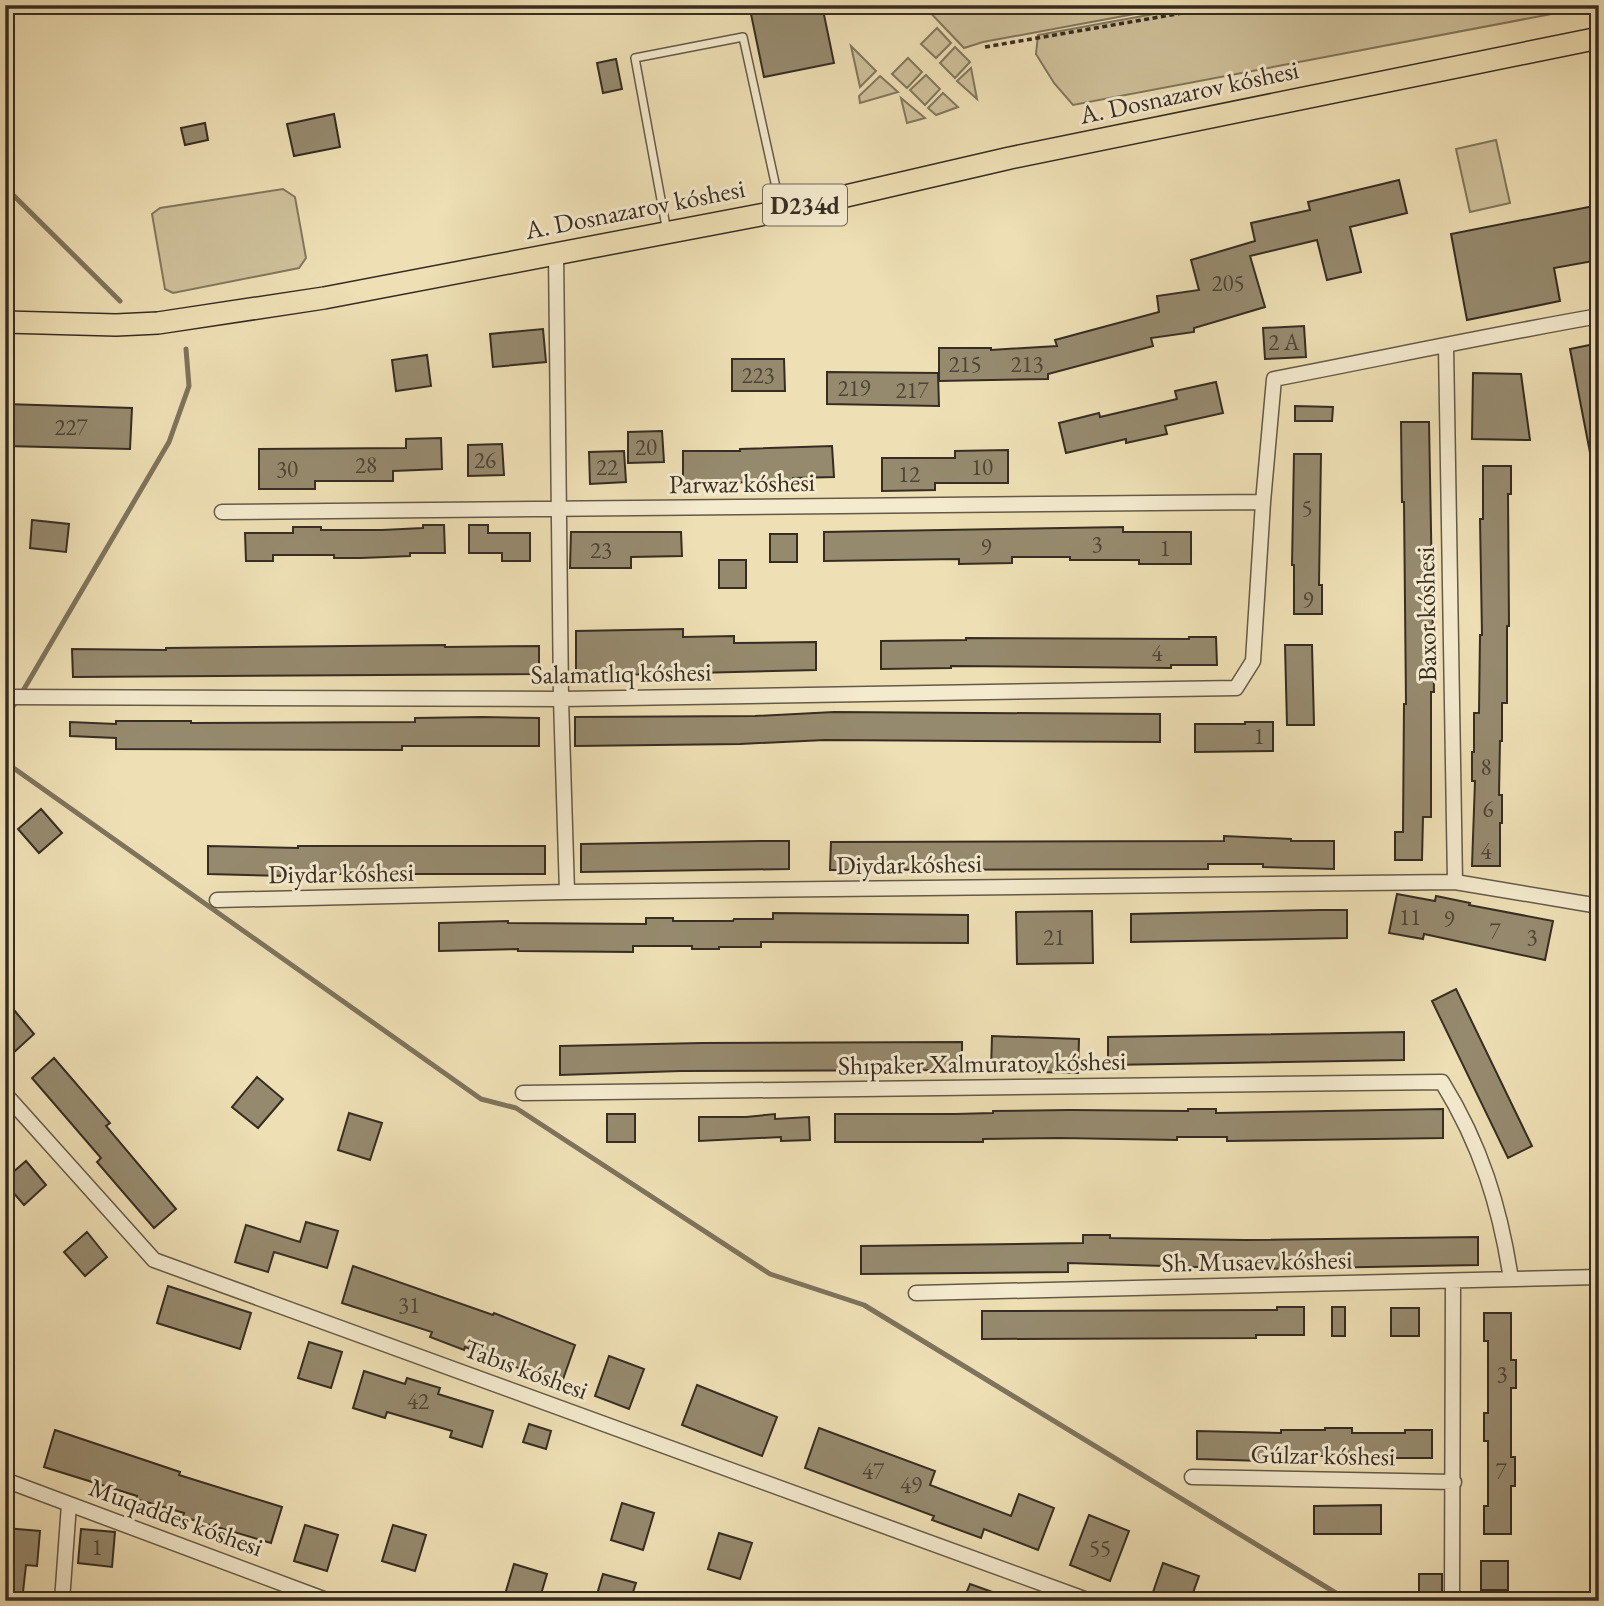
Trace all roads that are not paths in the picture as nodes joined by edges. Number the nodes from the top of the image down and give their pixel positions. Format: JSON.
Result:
{"nodes":[{"id":1,"x":1599,"y":38,"type":"edge"},
{"id":2,"x":781,"y":211,"type":"junction"},
{"id":3,"x":667,"y":232,"type":"junction"},
{"id":4,"x":556,"y":252,"type":"junction"},
{"id":5,"x":1599,"y":316,"type":"edge"},
{"id":6,"x":5,"y":322,"type":"edge"},
{"id":7,"x":1446,"y":346,"type":"junction"},
{"id":8,"x":1263,"y":502,"type":"junction"},
{"id":9,"x":559,"y":510,"type":"junction"},
{"id":10,"x":222,"y":512,"type":"dead end"},
{"id":11,"x":6,"y":696,"type":"edge"},
{"id":12,"x":561,"y":699,"type":"junction"},
{"id":13,"x":1455,"y":882,"type":"junction"},
{"id":14,"x":567,"y":892,"type":"junction"},
{"id":15,"x":217,"y":900,"type":"dead end"},
{"id":16,"x":1599,"y":906,"type":"edge"},
{"id":17,"x":523,"y":1093,"type":"dead end"},
{"id":18,"x":5,"y":1094,"type":"edge"},
{"id":19,"x":1599,"y":1277,"type":"edge"},
{"id":20,"x":1511,"y":1279,"type":"junction"},
{"id":21,"x":1453,"y":1281,"type":"junction"},
{"id":22,"x":916,"y":1293,"type":"dead end"},
{"id":23,"x":1192,"y":1477,"type":"dead end"},
{"id":24,"x":5,"y":1480,"type":"edge"},
{"id":25,"x":1454,"y":1482,"type":"junction"},
{"id":26,"x":69,"y":1504,"type":"junction"},
{"id":27,"x":302,"y":1596,"type":"edge"},
{"id":28,"x":62,"y":1601,"type":"edge"},
{"id":29,"x":329,"y":1601,"type":"edge"},
{"id":30,"x":1090,"y":1601,"type":"edge"},
{"id":31,"x":1452,"y":1601,"type":"edge"}],
"edges":[{"from":1,"to":2,"type":"main road","name":"A. Dosnazarov kóshesi","number":"D234d"},
{"from":2,"to":3,"type":"main road","name":"A. Dosnazarov kóshesi","number":"D234d"},
{"from":2,"to":3,"type":"lane"},
{"from":3,"to":4,"type":"main road","name":"A. Dosnazarov kóshesi","number":"D234d"},
{"from":4,"to":6,"type":"main road","name":"A. Dosnazarov kóshesi","number":"D234d"},
{"from":4,"to":9,"type":"street"},
{"from":5,"to":7,"type":"street"},
{"from":7,"to":8,"type":"street"},
{"from":7,"to":13,"type":"street","name":"Baxor kóshesi"},
{"from":8,"to":9,"type":"street","name":"Parwaz kóshesi"},
{"from":8,"to":12,"type":"street","name":"Salamatlıq kóshesi"},
{"from":9,"to":10,"type":"street","name":"Parwaz kóshesi"},
{"from":9,"to":12,"type":"street"},
{"from":11,"to":12,"type":"street","name":"Salamatlıq kóshesi"},
{"from":12,"to":14,"type":"street"},
{"from":13,"to":14,"type":"street","name":"Diydar kóshesi"},
{"from":13,"to":16,"type":"street","name":"Diydar kóshesi"},
{"from":14,"to":15,"type":"street","name":"Diydar kóshesi"},
{"from":17,"to":20,"type":"street","name":"Shıpaker Xalmuratov kóshesi"},
{"from":18,"to":30,"type":"street","name":"Tabıs kóshesi"},
{"from":19,"to":20,"type":"street","name":"Sh. Musaev kóshesi"},
{"from":20,"to":21,"type":"street","name":"Sh. Musaev kóshesi"},
{"from":21,"to":22,"type":"street","name":"Sh. Musaev kóshesi"},
{"from":21,"to":25,"type":"street"},
{"from":23,"to":25,"type":"street","name":"Gúlzar kóshesi"},
{"from":24,"to":26,"type":"street","name":"Muqaddes kóshesi"},
{"from":25,"to":31,"type":"street"},
{"from":26,"to":27,"type":"street","name":"Muqaddes kóshesi"},
{"from":26,"to":28,"type":"street"},
{"from":27,"to":29,"type":"street","name":"Muqaddes kóshesi"}]}
